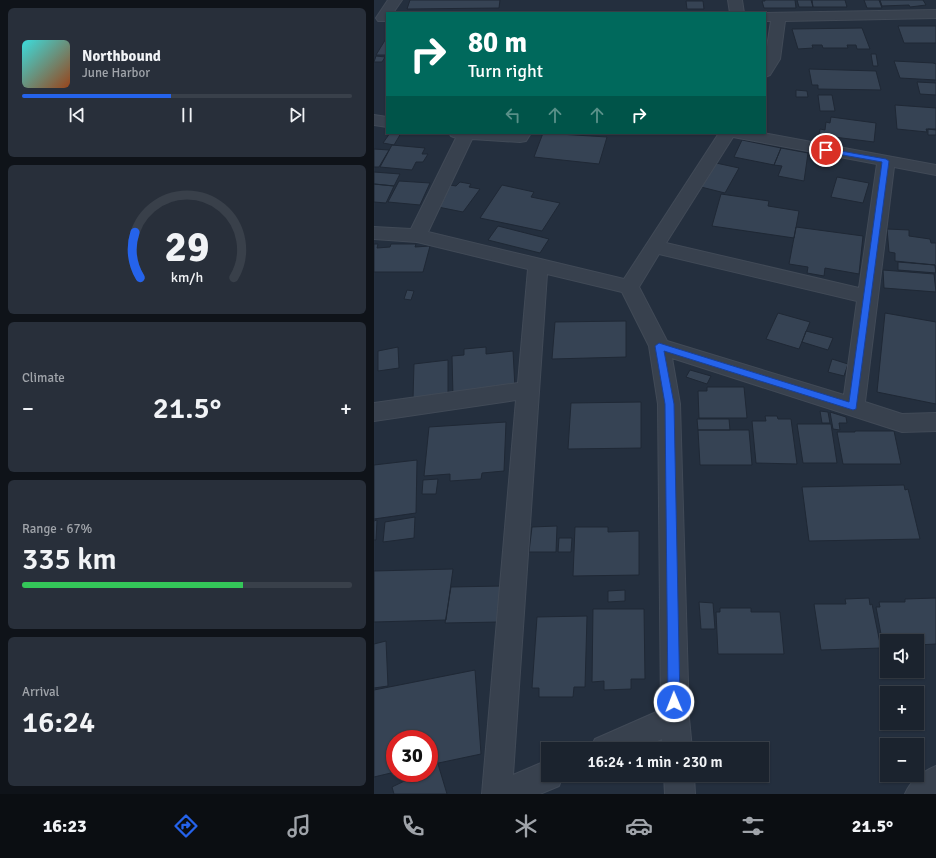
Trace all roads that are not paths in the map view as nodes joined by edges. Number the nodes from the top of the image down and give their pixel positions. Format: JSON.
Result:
{"nodes":[{"id":1,"x":395,"y":0,"type":"edge"},
{"id":2,"x":736,"y":0,"type":"edge"},
{"id":3,"x":737,"y":12,"type":"edge"},
{"id":4,"x":936,"y":14,"type":"edge"},
{"id":5,"x":772,"y":17,"type":"edge"},
{"id":6,"x":381,"y":18,"type":"edge"},
{"id":7,"x":766,"y":70,"type":"edge"},
{"id":8,"x":374,"y":120,"type":"edge"},
{"id":9,"x":386,"y":122,"type":"edge"},
{"id":10,"x":461,"y":134,"type":"edge"},
{"id":11,"x":523,"y":134,"type":"edge"},
{"id":12,"x":726,"y":134,"type":"edge"},
{"id":13,"x":741,"y":134,"type":"edge"},
{"id":14,"x":886,"y":161,"type":"junction"},
{"id":15,"x":936,"y":170,"type":"edge"},
{"id":16,"x":374,"y":233,"type":"edge"},
{"id":17,"x":417,"y":236,"type":"junction"},
{"id":18,"x":655,"y":247,"type":"junction"},
{"id":19,"x":538,"y":264,"type":"junction"},
{"id":20,"x":629,"y":287,"type":"junction"},
{"id":21,"x":868,"y":297,"type":"junction"},
{"id":22,"x":659,"y":346,"type":"junction"},
{"id":23,"x":528,"y":390,"type":"junction"},
{"id":24,"x":853,"y":407,"type":"junction"},
{"id":25,"x":374,"y":412,"type":"edge"},
{"id":26,"x":936,"y":422,"type":"edge"},
{"id":27,"x":675,"y":718,"type":"junction"},
{"id":28,"x":622,"y":742,"type":"edge"},
{"id":29,"x":677,"y":742,"type":"edge"},
{"id":30,"x":541,"y":778,"type":"edge"},
{"id":31,"x":936,"y":780,"type":"edge"},
{"id":32,"x":679,"y":782,"type":"edge"},
{"id":33,"x":496,"y":794,"type":"edge"},
{"id":34,"x":506,"y":794,"type":"edge"},
{"id":35,"x":680,"y":794,"type":"edge"},
{"id":36,"x":920,"y":794,"type":"edge"}],
"edges":[{"from":1,"to":6,"type":"street"},
{"from":2,"to":3,"type":"street"},
{"from":4,"to":5,"type":"street"},
{"from":5,"to":7,"type":"street"},
{"from":8,"to":9,"type":"street"},
{"from":10,"to":11,"type":"street"},
{"from":10,"to":17,"type":"street"},
{"from":12,"to":18,"type":"street"},
{"from":13,"to":14,"type":"street"},
{"from":14,"to":15,"type":"street"},
{"from":14,"to":21,"type":"street"},
{"from":16,"to":17,"type":"street"},
{"from":17,"to":19,"type":"street"},
{"from":18,"to":20,"type":"street"},
{"from":18,"to":21,"type":"street"},
{"from":19,"to":20,"type":"street"},
{"from":19,"to":23,"type":"street"},
{"from":20,"to":22,"type":"street"},
{"from":21,"to":24,"type":"street"},
{"from":22,"to":24,"type":"street"},
{"from":22,"to":27,"type":"street"},
{"from":23,"to":25,"type":"street"},
{"from":23,"to":33,"type":"street"},
{"from":24,"to":26,"type":"street"},
{"from":27,"to":28,"type":"street"},
{"from":27,"to":29,"type":"street"},
{"from":30,"to":34,"type":"street"},
{"from":31,"to":36,"type":"street"},
{"from":32,"to":35,"type":"street"}]}
